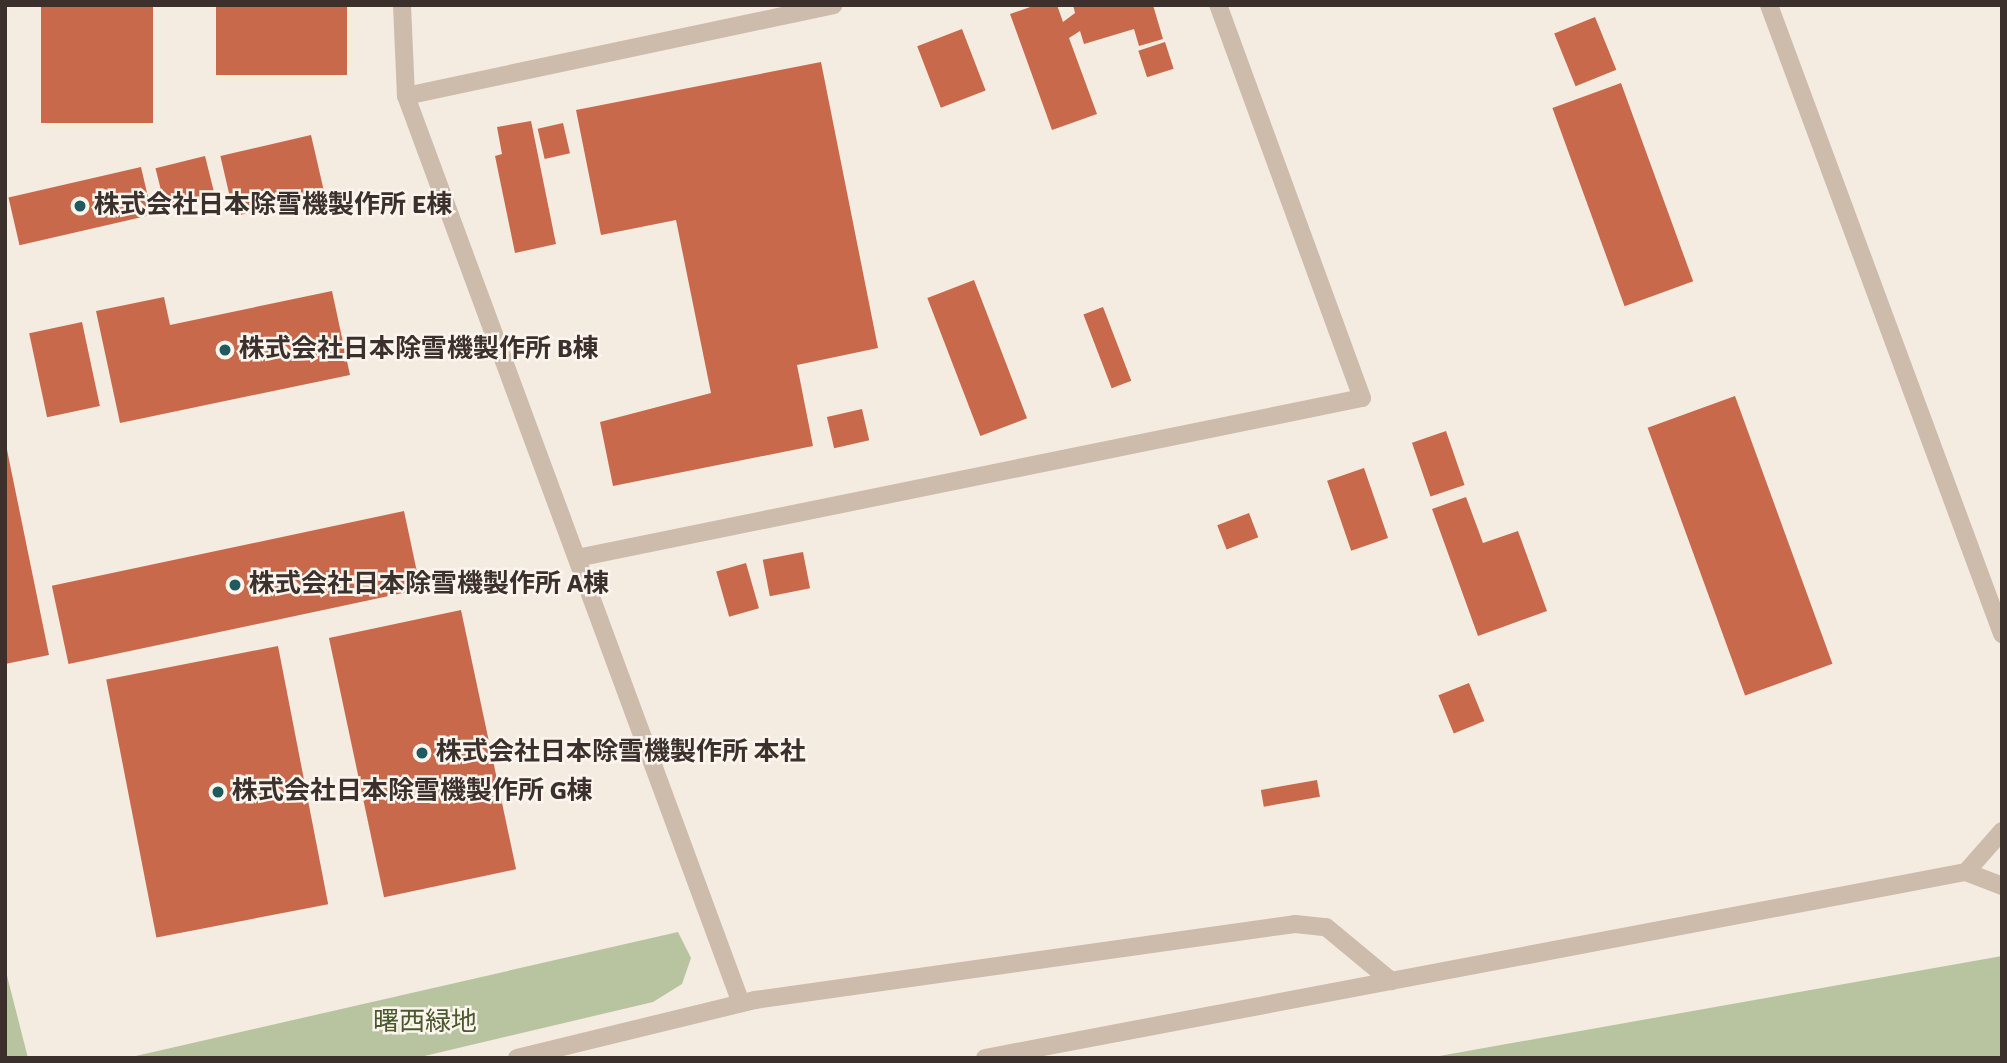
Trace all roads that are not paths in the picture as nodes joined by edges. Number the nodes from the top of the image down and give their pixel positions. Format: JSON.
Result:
{"nodes":[{"id":1,"x":402,"y":5,"type":"edge"},
{"id":2,"x":833,"y":5,"type":"edge"},
{"id":3,"x":1218,"y":5,"type":"edge"},
{"id":4,"x":1769,"y":5,"type":"edge"},
{"id":5,"x":406,"y":96,"type":"junction"},
{"id":6,"x":577,"y":558,"type":"junction"},
{"id":7,"x":2002,"y":634,"type":"edge"},
{"id":8,"x":2002,"y":831,"type":"edge"},
{"id":9,"x":1966,"y":872,"type":"junction"},
{"id":10,"x":2002,"y":886,"type":"edge"},
{"id":11,"x":1391,"y":981,"type":"junction"},
{"id":12,"x":741,"y":1003,"type":"junction"},
{"id":13,"x":517,"y":1058,"type":"edge"},
{"id":14,"x":985,"y":1058,"type":"edge"}],
"edges":[{"from":1,"to":5,"type":"street"},
{"from":2,"to":5,"type":"street"},
{"from":3,"to":6,"type":"street"},
{"from":4,"to":7,"type":"street"},
{"from":5,"to":6,"type":"street"},
{"from":6,"to":12,"type":"street"},
{"from":8,"to":9,"type":"street"},
{"from":9,"to":10,"type":"street"},
{"from":9,"to":11,"type":"street"},
{"from":11,"to":12,"type":"street"},
{"from":11,"to":14,"type":"street"},
{"from":12,"to":13,"type":"street"}]}
